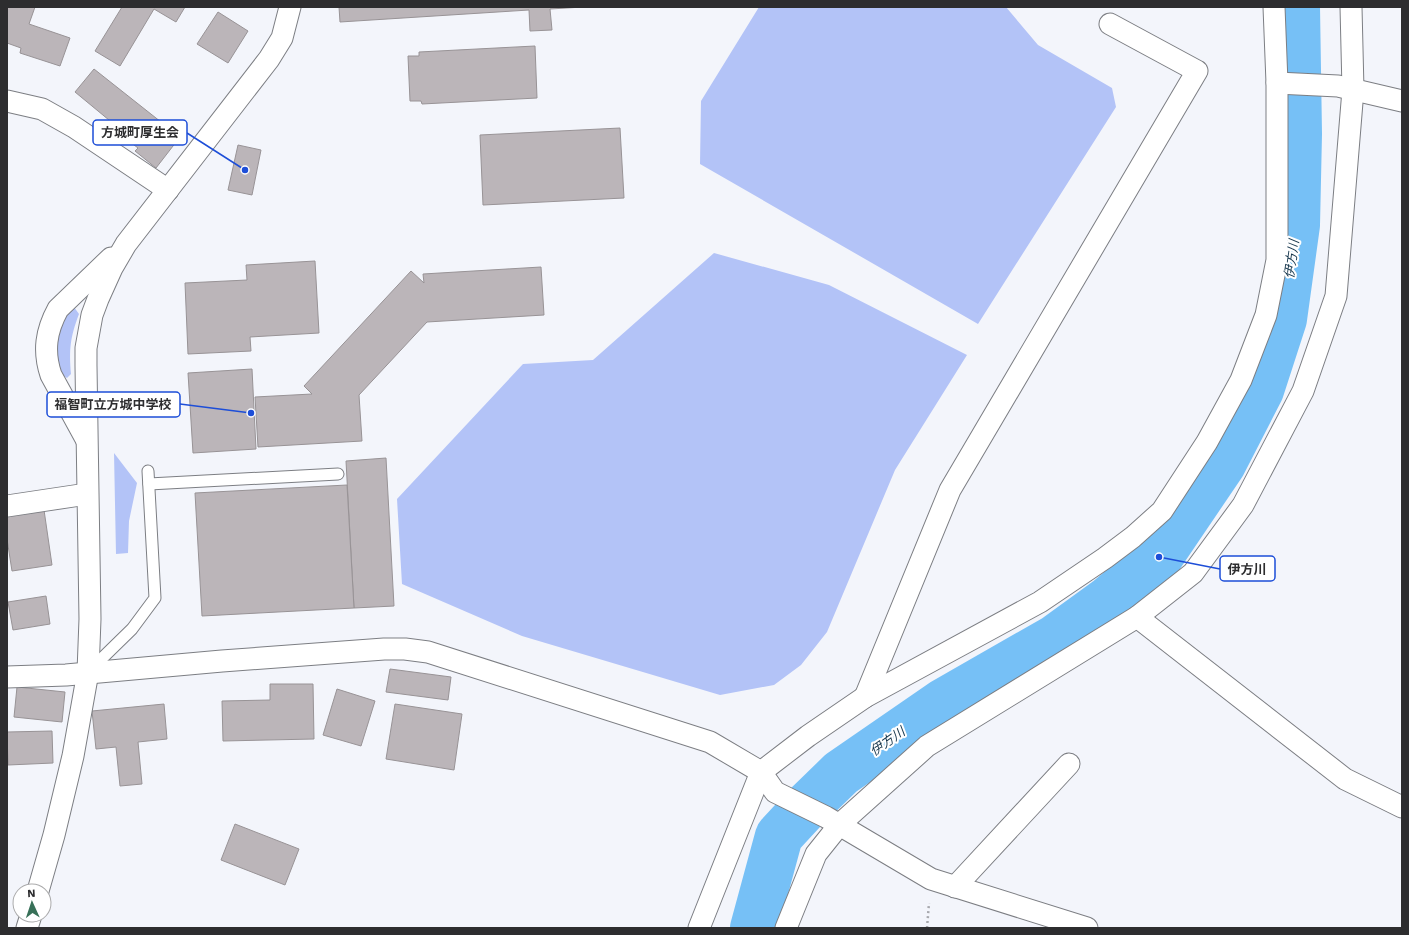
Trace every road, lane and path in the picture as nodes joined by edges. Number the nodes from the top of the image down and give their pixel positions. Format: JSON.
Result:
{"nodes":[{"id":1,"x":290,"y":7,"type":"edge"},
{"id":2,"x":1274,"y":7,"type":"edge"},
{"id":3,"x":1351,"y":7,"type":"edge"},
{"id":4,"x":1110,"y":24,"type":"dead end"},
{"id":5,"x":1282,"y":84,"type":"junction"},
{"id":6,"x":1345,"y":88,"type":"junction"},
{"id":7,"x":7,"y":100,"type":"edge"},
{"id":8,"x":1402,"y":101,"type":"edge"},
{"id":9,"x":168,"y":190,"type":"junction"},
{"id":10,"x":126,"y":244,"type":"junction"},
{"id":11,"x":87,"y":441,"type":"junction"},
{"id":12,"x":148,"y":471,"type":"dead end"},
{"id":13,"x":338,"y":474,"type":"dead end"},
{"id":14,"x":149,"y":484,"type":"junction"},
{"id":15,"x":87,"y":494,"type":"junction"},
{"id":16,"x":7,"y":506,"type":"edge"},
{"id":17,"x":1137,"y":617,"type":"junction"},
{"id":18,"x":88,"y":672,"type":"junction"},
{"id":19,"x":7,"y":677,"type":"edge"},
{"id":20,"x":865,"y":697,"type":"junction"},
{"id":21,"x":1069,"y":764,"type":"dead end"},
{"id":22,"x":761,"y":772,"type":"junction"},
{"id":23,"x":1402,"y":807,"type":"edge"},
{"id":24,"x":833,"y":820,"type":"junction"},
{"id":25,"x":40,"y":883,"type":"edge"},
{"id":26,"x":955,"y":887,"type":"junction"},
{"id":27,"x":699,"y":928,"type":"edge"},
{"id":28,"x":786,"y":928,"type":"edge"},
{"id":29,"x":1087,"y":928,"type":"edge"}],
"edges":[{"from":1,"to":9,"type":"street"},
{"from":2,"to":5,"type":"street"},
{"from":3,"to":6,"type":"street"},
{"from":4,"to":20,"type":"street"},
{"from":5,"to":6,"type":"street"},
{"from":5,"to":20,"type":"street"},
{"from":6,"to":8,"type":"street"},
{"from":6,"to":17,"type":"street"},
{"from":7,"to":9,"type":"street"},
{"from":9,"to":10,"type":"street"},
{"from":10,"to":11,"type":"street"},
{"from":10,"to":11,"type":"street"},
{"from":11,"to":15,"type":"street"},
{"from":12,"to":14,"type":"lane"},
{"from":13,"to":14,"type":"lane"},
{"from":14,"to":18,"type":"lane"},
{"from":15,"to":16,"type":"street"},
{"from":15,"to":18,"type":"street"},
{"from":17,"to":23,"type":"street"},
{"from":17,"to":24,"type":"street"},
{"from":18,"to":19,"type":"street"},
{"from":18,"to":22,"type":"street"},
{"from":18,"to":25,"type":"street"},
{"from":20,"to":22,"type":"street"},
{"from":21,"to":26,"type":"street"},
{"from":22,"to":24,"type":"street"},
{"from":22,"to":27,"type":"street"},
{"from":24,"to":26,"type":"street"},
{"from":24,"to":28,"type":"street"},
{"from":26,"to":29,"type":"street"}]}
